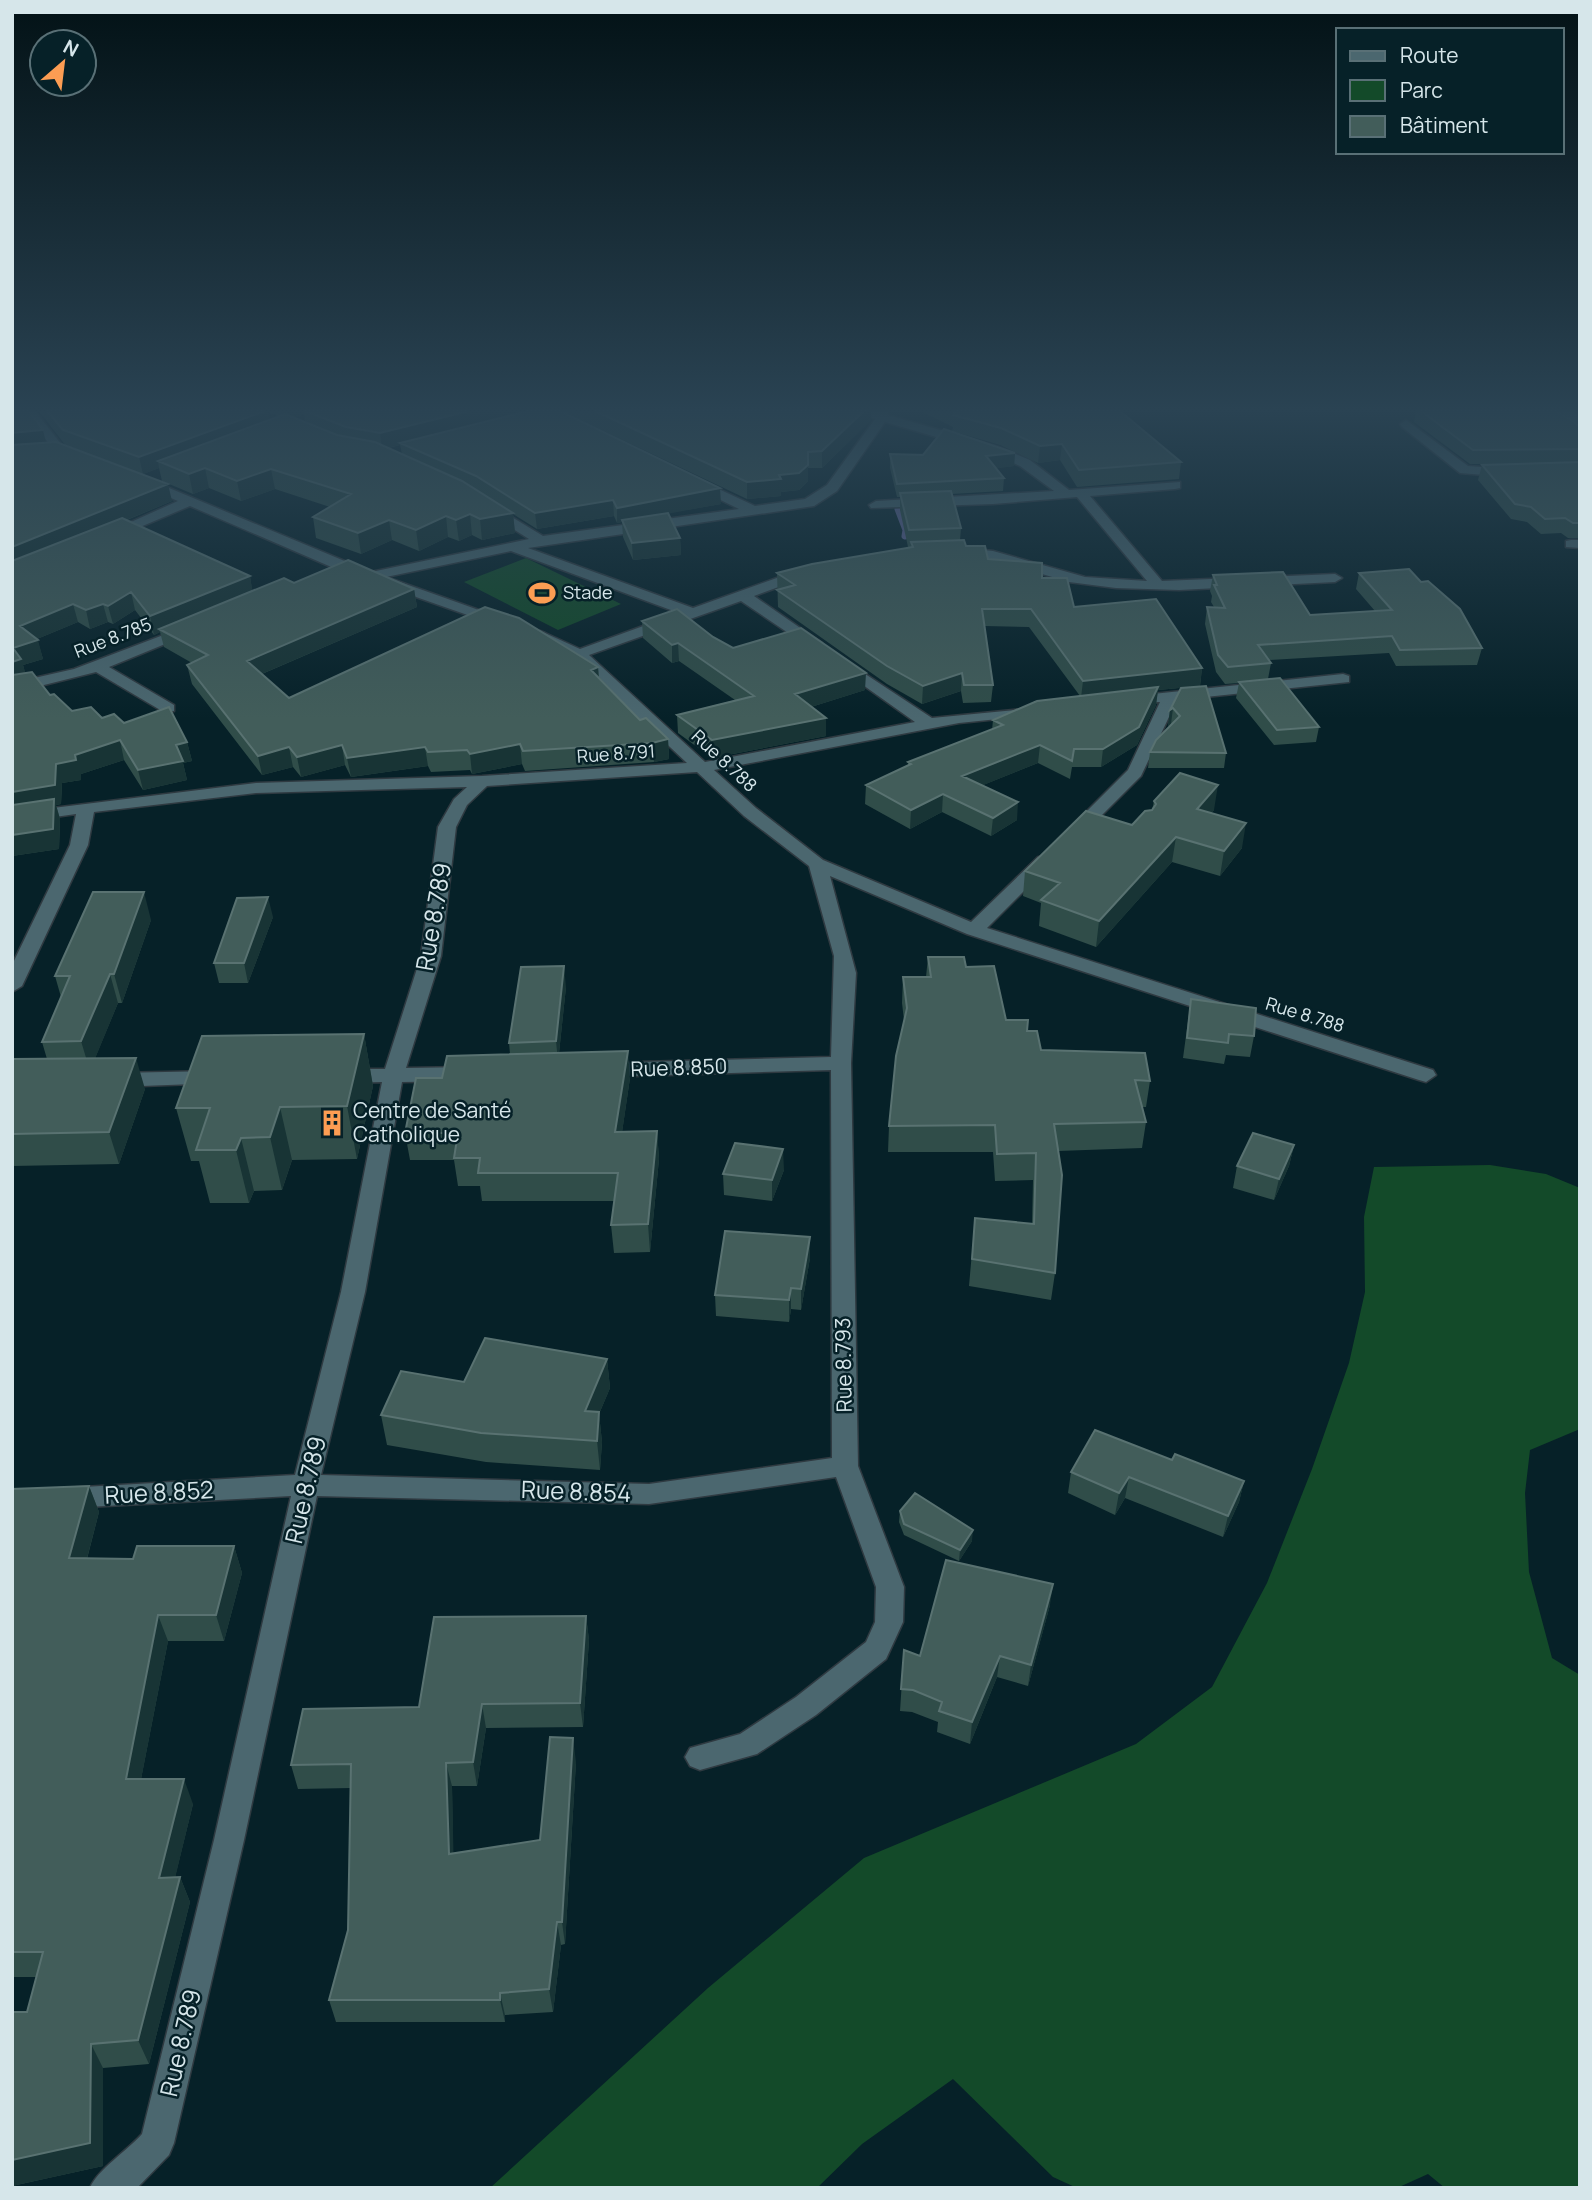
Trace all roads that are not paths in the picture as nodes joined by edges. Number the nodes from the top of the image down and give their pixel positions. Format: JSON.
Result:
{"nodes":[{"id":1,"x":160,"y":514,"type":"edge"},
{"id":2,"x":216,"y":514,"type":"edge"},
{"id":3,"x":499,"y":514,"type":"edge"},
{"id":4,"x":732,"y":514,"type":"edge"},
{"id":5,"x":1098,"y":514,"type":"edge"},
{"id":6,"x":100,"y":539,"type":"edge"},
{"id":7,"x":541,"y":541,"type":"junction"},
{"id":8,"x":516,"y":548,"type":"junction"},
{"id":9,"x":950,"y":551,"type":"edge"},
{"id":10,"x":341,"y":566,"type":"junction"},
{"id":11,"x":813,"y":572,"type":"edge"},
{"id":12,"x":370,"y":576,"type":"junction"},
{"id":13,"x":315,"y":577,"type":"edge"},
{"id":14,"x":1335,"y":578,"type":"dead end"},
{"id":15,"x":1158,"y":584,"type":"junction"},
{"id":16,"x":744,"y":596,"type":"junction"},
{"id":17,"x":692,"y":613,"type":"junction"},
{"id":18,"x":200,"y":624,"type":"edge"},
{"id":19,"x":579,"y":653,"type":"junction"},
{"id":20,"x":97,"y":666,"type":"junction"},
{"id":21,"x":1343,"y":679,"type":"dead end"},
{"id":22,"x":12,"y":688,"type":"edge"},
{"id":23,"x":1171,"y":696,"type":"junction"},
{"id":24,"x":1118,"y":702,"type":"edge"},
{"id":25,"x":167,"y":708,"type":"edge"},
{"id":26,"x":1052,"y":709,"type":"edge"},
{"id":27,"x":929,"y":724,"type":"junction"},
{"id":28,"x":703,"y":767,"type":"junction"},
{"id":29,"x":482,"y":781,"type":"junction"},
{"id":30,"x":86,"y":810,"type":"junction"},
{"id":31,"x":1095,"y":812,"type":"junction"},
{"id":32,"x":12,"y":818,"type":"edge"},
{"id":33,"x":1118,"y":821,"type":"edge"},
{"id":34,"x":817,"y":864,"type":"junction"},
{"id":35,"x":974,"y":930,"type":"junction"},
{"id":36,"x":12,"y":986,"type":"edge"},
{"id":37,"x":841,"y":1063,"type":"junction"},
{"id":38,"x":583,"y":1070,"type":"edge"},
{"id":39,"x":488,"y":1073,"type":"edge"},
{"id":40,"x":1426,"y":1075,"type":"dead end"},
{"id":41,"x":319,"y":1076,"type":"edge"},
{"id":42,"x":393,"y":1076,"type":"junction"},
{"id":43,"x":238,"y":1078,"type":"edge"},
{"id":44,"x":91,"y":1080,"type":"edge"},
{"id":45,"x":845,"y":1466,"type":"junction"},
{"id":46,"x":306,"y":1485,"type":"junction"},
{"id":47,"x":12,"y":1501,"type":"edge"},
{"id":48,"x":700,"y":1757,"type":"dead end"},
{"id":49,"x":107,"y":2188,"type":"edge"}],
"edges":[{"from":1,"to":6,"type":"street"},
{"from":2,"to":10,"type":"street","name":"Rue 8.788"},
{"from":3,"to":7,"type":"street"},
{"from":4,"to":7,"type":"street"},
{"from":5,"to":15,"type":"street"},
{"from":7,"to":8,"type":"street"},
{"from":8,"to":12,"type":"street"},
{"from":8,"to":17,"type":"street"},
{"from":9,"to":15,"type":"street"},
{"from":10,"to":12,"type":"street","name":"Rue 8.788"},
{"from":10,"to":13,"type":"street"},
{"from":11,"to":16,"type":"street"},
{"from":12,"to":19,"type":"street","name":"Rue 8.788"},
{"from":14,"to":15,"type":"street"},
{"from":16,"to":17,"type":"street"},
{"from":16,"to":27,"type":"street"},
{"from":17,"to":19,"type":"street"},
{"from":18,"to":20,"type":"street","name":"Rue 8.785"},
{"from":19,"to":28,"type":"street","name":"Rue 8.788"},
{"from":20,"to":22,"type":"street","name":"Rue 8.785"},
{"from":20,"to":25,"type":"street"},
{"from":21,"to":23,"type":"street"},
{"from":23,"to":24,"type":"street"},
{"from":23,"to":31,"type":"street"},
{"from":26,"to":27,"type":"street","name":"Rue 8.791"},
{"from":27,"to":28,"type":"street","name":"Rue 8.791"},
{"from":28,"to":29,"type":"street","name":"Rue 8.791"},
{"from":28,"to":34,"type":"street","name":"Rue 8.788"},
{"from":29,"to":30,"type":"street","name":"Rue 8.791"},
{"from":29,"to":42,"type":"street","name":"Rue 8.789"},
{"from":30,"to":32,"type":"street","name":"Rue 8.791"},
{"from":30,"to":36,"type":"street"},
{"from":31,"to":33,"type":"street"},
{"from":31,"to":35,"type":"street"},
{"from":34,"to":35,"type":"street","name":"Rue 8.788"},
{"from":34,"to":37,"type":"street","name":"Rue 8.793"},
{"from":35,"to":40,"type":"street","name":"Rue 8.788"},
{"from":37,"to":38,"type":"street","name":"Rue 8.850"},
{"from":37,"to":45,"type":"street","name":"Rue 8.793"},
{"from":39,"to":42,"type":"street"},
{"from":41,"to":42,"type":"street"},
{"from":42,"to":46,"type":"street","name":"Rue 8.789"},
{"from":43,"to":44,"type":"street"},
{"from":45,"to":46,"type":"street","name":"Rue 8.854"},
{"from":45,"to":48,"type":"street","name":"Rue 8.793"},
{"from":46,"to":47,"type":"street","name":"Rue 8.852"},
{"from":46,"to":49,"type":"street","name":"Rue 8.789"}]}
